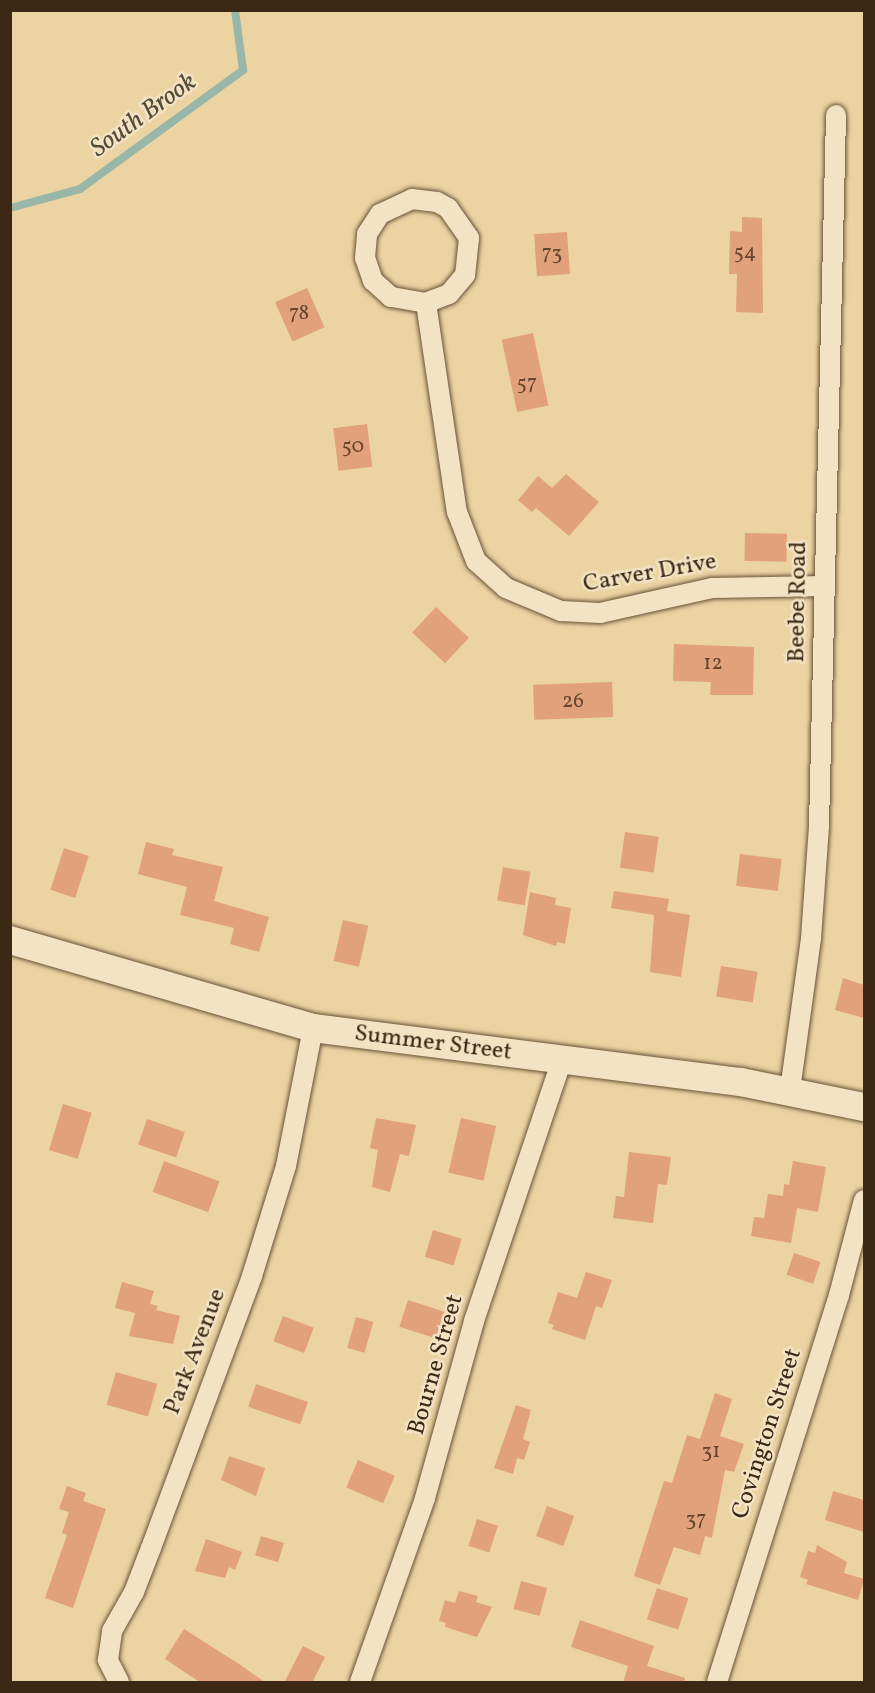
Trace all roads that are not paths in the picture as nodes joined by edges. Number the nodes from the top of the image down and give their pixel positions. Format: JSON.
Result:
{"nodes":[{"id":1,"x":836,"y":115,"type":"dead end"},
{"id":2,"x":426,"y":303,"type":"junction"},
{"id":3,"x":825,"y":586,"type":"junction"},
{"id":4,"x":10,"y":940,"type":"edge"},
{"id":5,"x":313,"y":1028,"type":"junction"},
{"id":6,"x":562,"y":1060,"type":"junction"},
{"id":7,"x":790,"y":1089,"type":"junction"},
{"id":8,"x":864,"y":1107,"type":"edge"},
{"id":9,"x":864,"y":1200,"type":"edge"},
{"id":10,"x":119,"y":1683,"type":"edge"},
{"id":11,"x":360,"y":1683,"type":"edge"},
{"id":12,"x":717,"y":1683,"type":"edge"}],
"edges":[{"from":1,"to":3,"type":"street","name":"Beebe Road"},
{"from":2,"to":2,"type":"street"},
{"from":2,"to":3,"type":"street","name":"Carver Drive"},
{"from":3,"to":7,"type":"street","name":"Beebe Road"},
{"from":4,"to":5,"type":"main road","name":"Summer Street"},
{"from":5,"to":6,"type":"main road","name":"Summer Street"},
{"from":5,"to":10,"type":"street","name":"Park Avenue"},
{"from":6,"to":7,"type":"main road","name":"Summer Street"},
{"from":6,"to":11,"type":"street","name":"Bourne Street"},
{"from":7,"to":8,"type":"main road","name":"Summer Street"},
{"from":9,"to":12,"type":"street","name":"Covington Street"}]}
